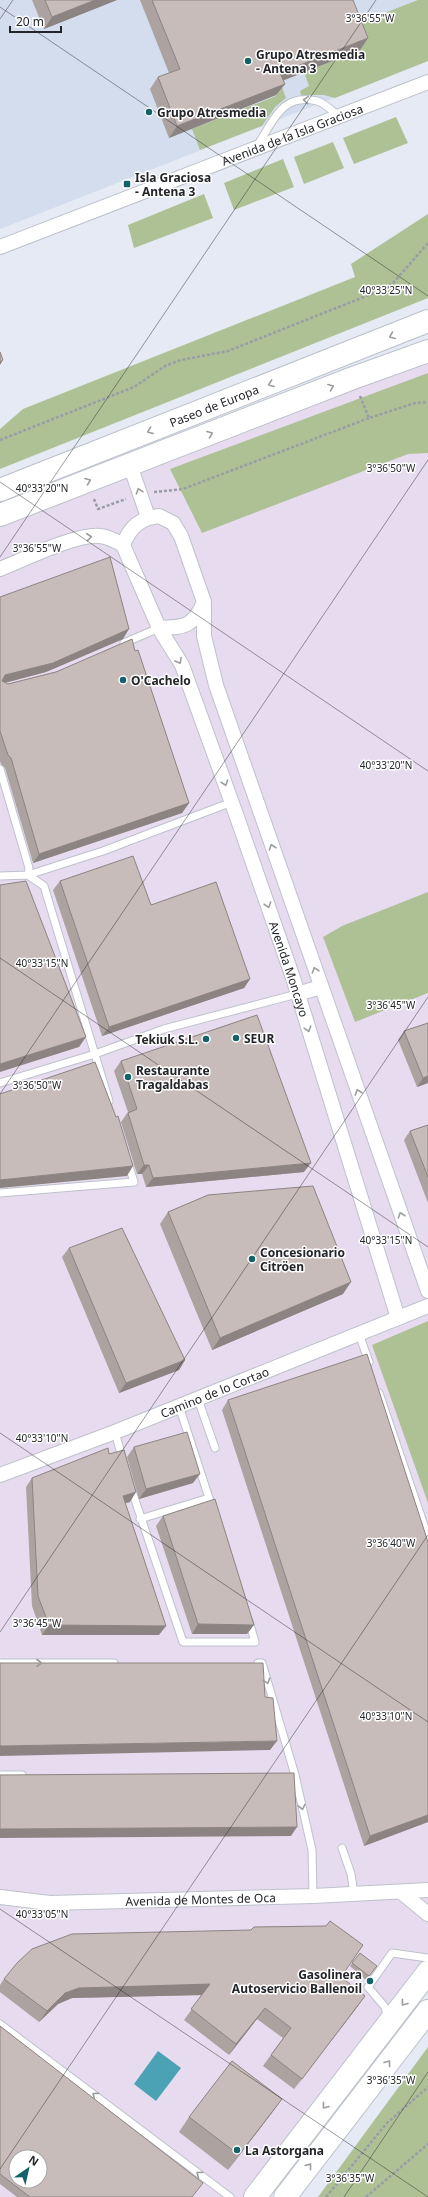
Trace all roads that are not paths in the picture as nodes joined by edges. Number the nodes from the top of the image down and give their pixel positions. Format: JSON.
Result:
{"nodes":[{"id":1,"x":428,"y":82,"type":"edge"},
{"id":2,"x":340,"y":117,"type":"junction"},
{"id":3,"x":255,"y":150,"type":"junction"},
{"id":4,"x":0,"y":247,"type":"edge"},
{"id":5,"x":428,"y":321,"type":"edge"},
{"id":6,"x":428,"y":351,"type":"edge"},
{"id":7,"x":130,"y":465,"type":"junction"},
{"id":8,"x":0,"y":490,"type":"edge"},
{"id":9,"x":0,"y":515,"type":"edge"},
{"id":10,"x":148,"y":518,"type":"junction"},
{"id":11,"x":123,"y":545,"type":"junction"},
{"id":12,"x":0,"y":569,"type":"edge"},
{"id":13,"x":204,"y":602,"type":"junction"},
{"id":14,"x":159,"y":628,"type":"junction"},
{"id":15,"x":117,"y":646,"type":"edge"},
{"id":16,"x":0,"y":769,"type":"edge"},
{"id":17,"x":232,"y":802,"type":"junction"},
{"id":18,"x":28,"y":875,"type":"junction"},
{"id":19,"x":0,"y":876,"type":"edge"},
{"id":20,"x":321,"y":987,"type":"junction"},
{"id":21,"x":297,"y":994,"type":"junction"},
{"id":22,"x":95,"y":1054,"type":"junction"},
{"id":23,"x":0,"y":1083,"type":"edge"},
{"id":24,"x":111,"y":1106,"type":"edge"},
{"id":25,"x":125,"y":1152,"type":"edge"},
{"id":26,"x":0,"y":1193,"type":"edge"},
{"id":27,"x":428,"y":1292,"type":"edge"},
{"id":28,"x":428,"y":1306,"type":"edge"},
{"id":29,"x":398,"y":1318,"type":"junction"},
{"id":30,"x":359,"y":1334,"type":"junction"},
{"id":31,"x":372,"y":1371,"type":"edge"},
{"id":32,"x":377,"y":1386,"type":"edge"},
{"id":33,"x":198,"y":1399,"type":"junction"},
{"id":34,"x":179,"y":1406,"type":"junction"},
{"id":35,"x":115,"y":1432,"type":"junction"},
{"id":36,"x":215,"y":1448,"type":"dead end"},
{"id":37,"x":124,"y":1467,"type":"edge"},
{"id":38,"x":0,"y":1475,"type":"edge"},
{"id":39,"x":129,"y":1482,"type":"edge"},
{"id":40,"x":209,"y":1498,"type":"junction"},
{"id":41,"x":216,"y":1515,"type":"edge"},
{"id":42,"x":140,"y":1519,"type":"junction"},
{"id":43,"x":428,"y":1537,"type":"edge"},
{"id":44,"x":246,"y":1612,"type":"edge"},
{"id":45,"x":0,"y":1663,"type":"edge"},
{"id":46,"x":119,"y":1663,"type":"edge"},
{"id":47,"x":246,"y":1663,"type":"edge"},
{"id":48,"x":0,"y":1775,"type":"edge"},
{"id":49,"x":32,"y":1775,"type":"edge"},
{"id":50,"x":287,"y":1775,"type":"edge"},
{"id":51,"x":295,"y":1775,"type":"junction"},
{"id":52,"x":342,"y":1848,"type":"dead end"},
{"id":53,"x":428,"y":1890,"type":"edge"},
{"id":54,"x":401,"y":1892,"type":"junction"},
{"id":55,"x":354,"y":1893,"type":"junction"},
{"id":56,"x":313,"y":1896,"type":"junction"},
{"id":57,"x":0,"y":1897,"type":"edge"},
{"id":58,"x":428,"y":1914,"type":"edge"},
{"id":59,"x":428,"y":1958,"type":"edge"},
{"id":60,"x":428,"y":1972,"type":"edge"},
{"id":61,"x":428,"y":2011,"type":"edge"},
{"id":62,"x":389,"y":2023,"type":"junction"},
{"id":63,"x":0,"y":2024,"type":"edge"},
{"id":64,"x":230,"y":2197,"type":"edge"},
{"id":65,"x":255,"y":2197,"type":"edge"},
{"id":66,"x":285,"y":2197,"type":"edge"}],
"edges":[{"from":1,"to":2,"type":"street","name":"Avenida de la Isla Graciosa"},
{"from":2,"to":3,"type":"street","name":"Avenida de la Isla Graciosa"},
{"from":2,"to":3,"type":"lane","one_way":true},
{"from":3,"to":4,"type":"street","name":"Avenida de la Isla Graciosa"},
{"from":5,"to":8,"type":"main road","name":"Paseo de Europa","one_way":true},
{"from":7,"to":6,"type":"main road","name":"Paseo de Europa","one_way":true},
{"from":9,"to":7,"type":"main road","name":"Paseo de Europa","one_way":true},
{"from":10,"to":7,"type":"street","one_way":true},
{"from":10,"to":11,"type":"street"},
{"from":10,"to":13,"type":"street","name":"Avenida Moncayo"},
{"from":12,"to":11,"type":"street","one_way":true},
{"from":11,"to":14,"type":"street","name":"Avenida Moncayo"},
{"from":13,"to":14,"type":"street"},
{"from":20,"to":13,"type":"street","name":"Avenida Moncayo","one_way":true},
{"from":14,"to":15,"type":"lane"},
{"from":14,"to":17,"type":"street","name":"Avenida Moncayo","one_way":true},
{"from":16,"to":18,"type":"lane"},
{"from":17,"to":18,"type":"lane"},
{"from":17,"to":21,"type":"street","name":"Avenida Moncayo","one_way":true},
{"from":18,"to":19,"type":"lane"},
{"from":18,"to":22,"type":"lane"},
{"from":20,"to":21,"type":"street"},
{"from":27,"to":20,"type":"street","name":"Avenida Moncayo","one_way":true},
{"from":21,"to":22,"type":"lane"},
{"from":21,"to":29,"type":"street","name":"Avenida Moncayo","one_way":true},
{"from":22,"to":23,"type":"lane"},
{"from":22,"to":24,"type":"lane"},
{"from":25,"to":26,"type":"lane"},
{"from":28,"to":29,"type":"street","name":"Camino de lo Cortao"},
{"from":29,"to":30,"type":"street","name":"Camino de lo Cortao"},
{"from":30,"to":31,"type":"lane"},
{"from":30,"to":33,"type":"street","name":"Camino de lo Cortao"},
{"from":32,"to":43,"type":"lane"},
{"from":33,"to":34,"type":"street","name":"Camino de lo Cortao"},
{"from":33,"to":36,"type":"lane"},
{"from":34,"to":35,"type":"street","name":"Camino de lo Cortao"},
{"from":34,"to":40,"type":"lane"},
{"from":35,"to":37,"type":"lane"},
{"from":35,"to":38,"type":"street","name":"Camino de lo Cortao"},
{"from":39,"to":42,"type":"lane"},
{"from":40,"to":41,"type":"lane"},
{"from":40,"to":42,"type":"lane"},
{"from":42,"to":44,"type":"lane"},
{"from":45,"to":46,"type":"lane","one_way":true},
{"from":47,"to":51,"type":"lane","one_way":true},
{"from":48,"to":49,"type":"lane"},
{"from":50,"to":51,"type":"lane"},
{"from":51,"to":56,"type":"lane","one_way":true},
{"from":52,"to":55,"type":"lane"},
{"from":53,"to":54,"type":"street","name":"Avenida de Montes de Oca"},
{"from":54,"to":55,"type":"street","name":"Avenida de Montes de Oca"},
{"from":54,"to":58,"type":"street"},
{"from":55,"to":56,"type":"street","name":"Avenida de Montes de Oca"},
{"from":56,"to":57,"type":"street","name":"Avenida de Montes de Oca"},
{"from":59,"to":62,"type":"lane"},
{"from":60,"to":62,"type":"main road","one_way":true},
{"from":66,"to":61,"type":"main road","one_way":true},
{"from":62,"to":65,"type":"main road","one_way":true},
{"from":64,"to":63,"type":"lane","one_way":true}]}
